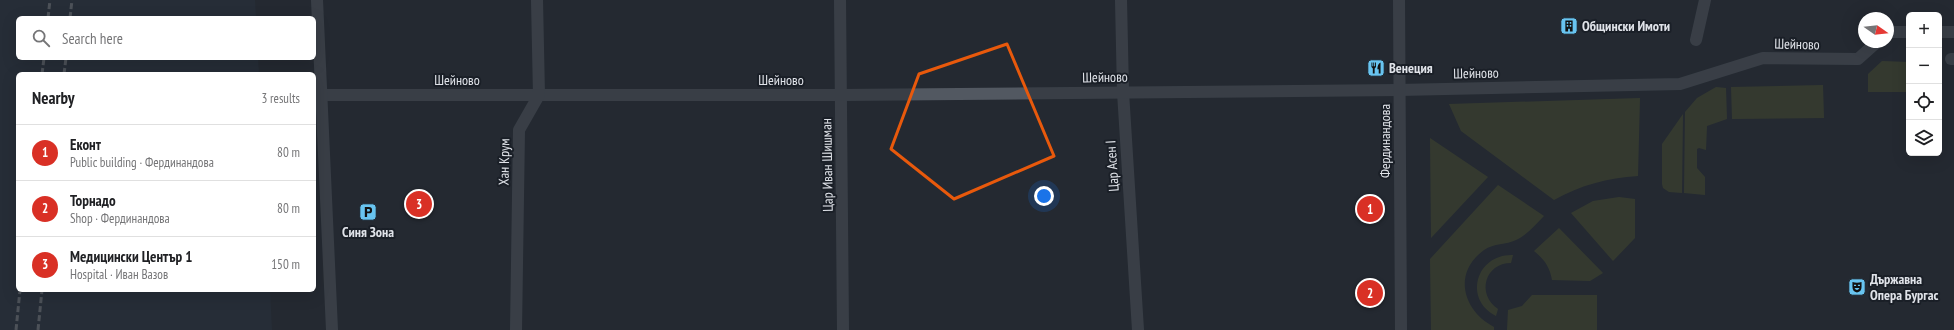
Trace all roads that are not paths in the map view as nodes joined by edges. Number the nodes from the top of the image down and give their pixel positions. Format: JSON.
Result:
{"nodes":[{"id":1,"x":317,"y":0,"type":"edge"},
{"id":2,"x":538,"y":0,"type":"edge"},
{"id":3,"x":840,"y":0,"type":"edge"},
{"id":4,"x":1121,"y":0,"type":"edge"},
{"id":5,"x":1399,"y":0,"type":"edge"},
{"id":6,"x":1705,"y":0,"type":"edge"},
{"id":7,"x":1894,"y":32,"type":"edge"},
{"id":8,"x":1906,"y":32,"type":"edge"},
{"id":9,"x":1942,"y":32,"type":"edge"},
{"id":10,"x":1954,"y":32,"type":"edge"},
{"id":11,"x":1696,"y":40,"type":"dead end"},
{"id":12,"x":1870,"y":48,"type":"edge"},
{"id":13,"x":1399,"y":90,"type":"junction"},
{"id":14,"x":1123,"y":92,"type":"junction"},
{"id":15,"x":322,"y":94,"type":"junction"},
{"id":16,"x":539,"y":95,"type":"junction"},
{"id":17,"x":841,"y":95,"type":"junction"},
{"id":18,"x":332,"y":330,"type":"edge"},
{"id":19,"x":516,"y":330,"type":"edge"},
{"id":20,"x":843,"y":330,"type":"edge"},
{"id":21,"x":1138,"y":330,"type":"edge"},
{"id":22,"x":1401,"y":330,"type":"edge"}],
"edges":[{"from":1,"to":15,"type":"street"},
{"from":2,"to":16,"type":"street"},
{"from":3,"to":17,"type":"street","name":"Цар Иван Шишман"},
{"from":4,"to":14,"type":"street","name":"Цар Асен I"},
{"from":5,"to":13,"type":"street","name":"Фердинандова"},
{"from":6,"to":11,"type":"street"},
{"from":7,"to":8,"type":"street"},
{"from":9,"to":10,"type":"street"},
{"from":12,"to":13,"type":"street","name":"Шейново"},
{"from":13,"to":14,"type":"street","name":"Шейново"},
{"from":13,"to":22,"type":"street","name":"Фердинандова"},
{"from":14,"to":17,"type":"street","name":"Шейново"},
{"from":14,"to":21,"type":"street","name":"Цар Асен I"},
{"from":15,"to":16,"type":"street","name":"Шейново"},
{"from":15,"to":18,"type":"street"},
{"from":16,"to":17,"type":"street","name":"Шейново"},
{"from":16,"to":19,"type":"street","name":"Хан Крум"},
{"from":17,"to":20,"type":"street","name":"Цар Иван Шишман"}]}
